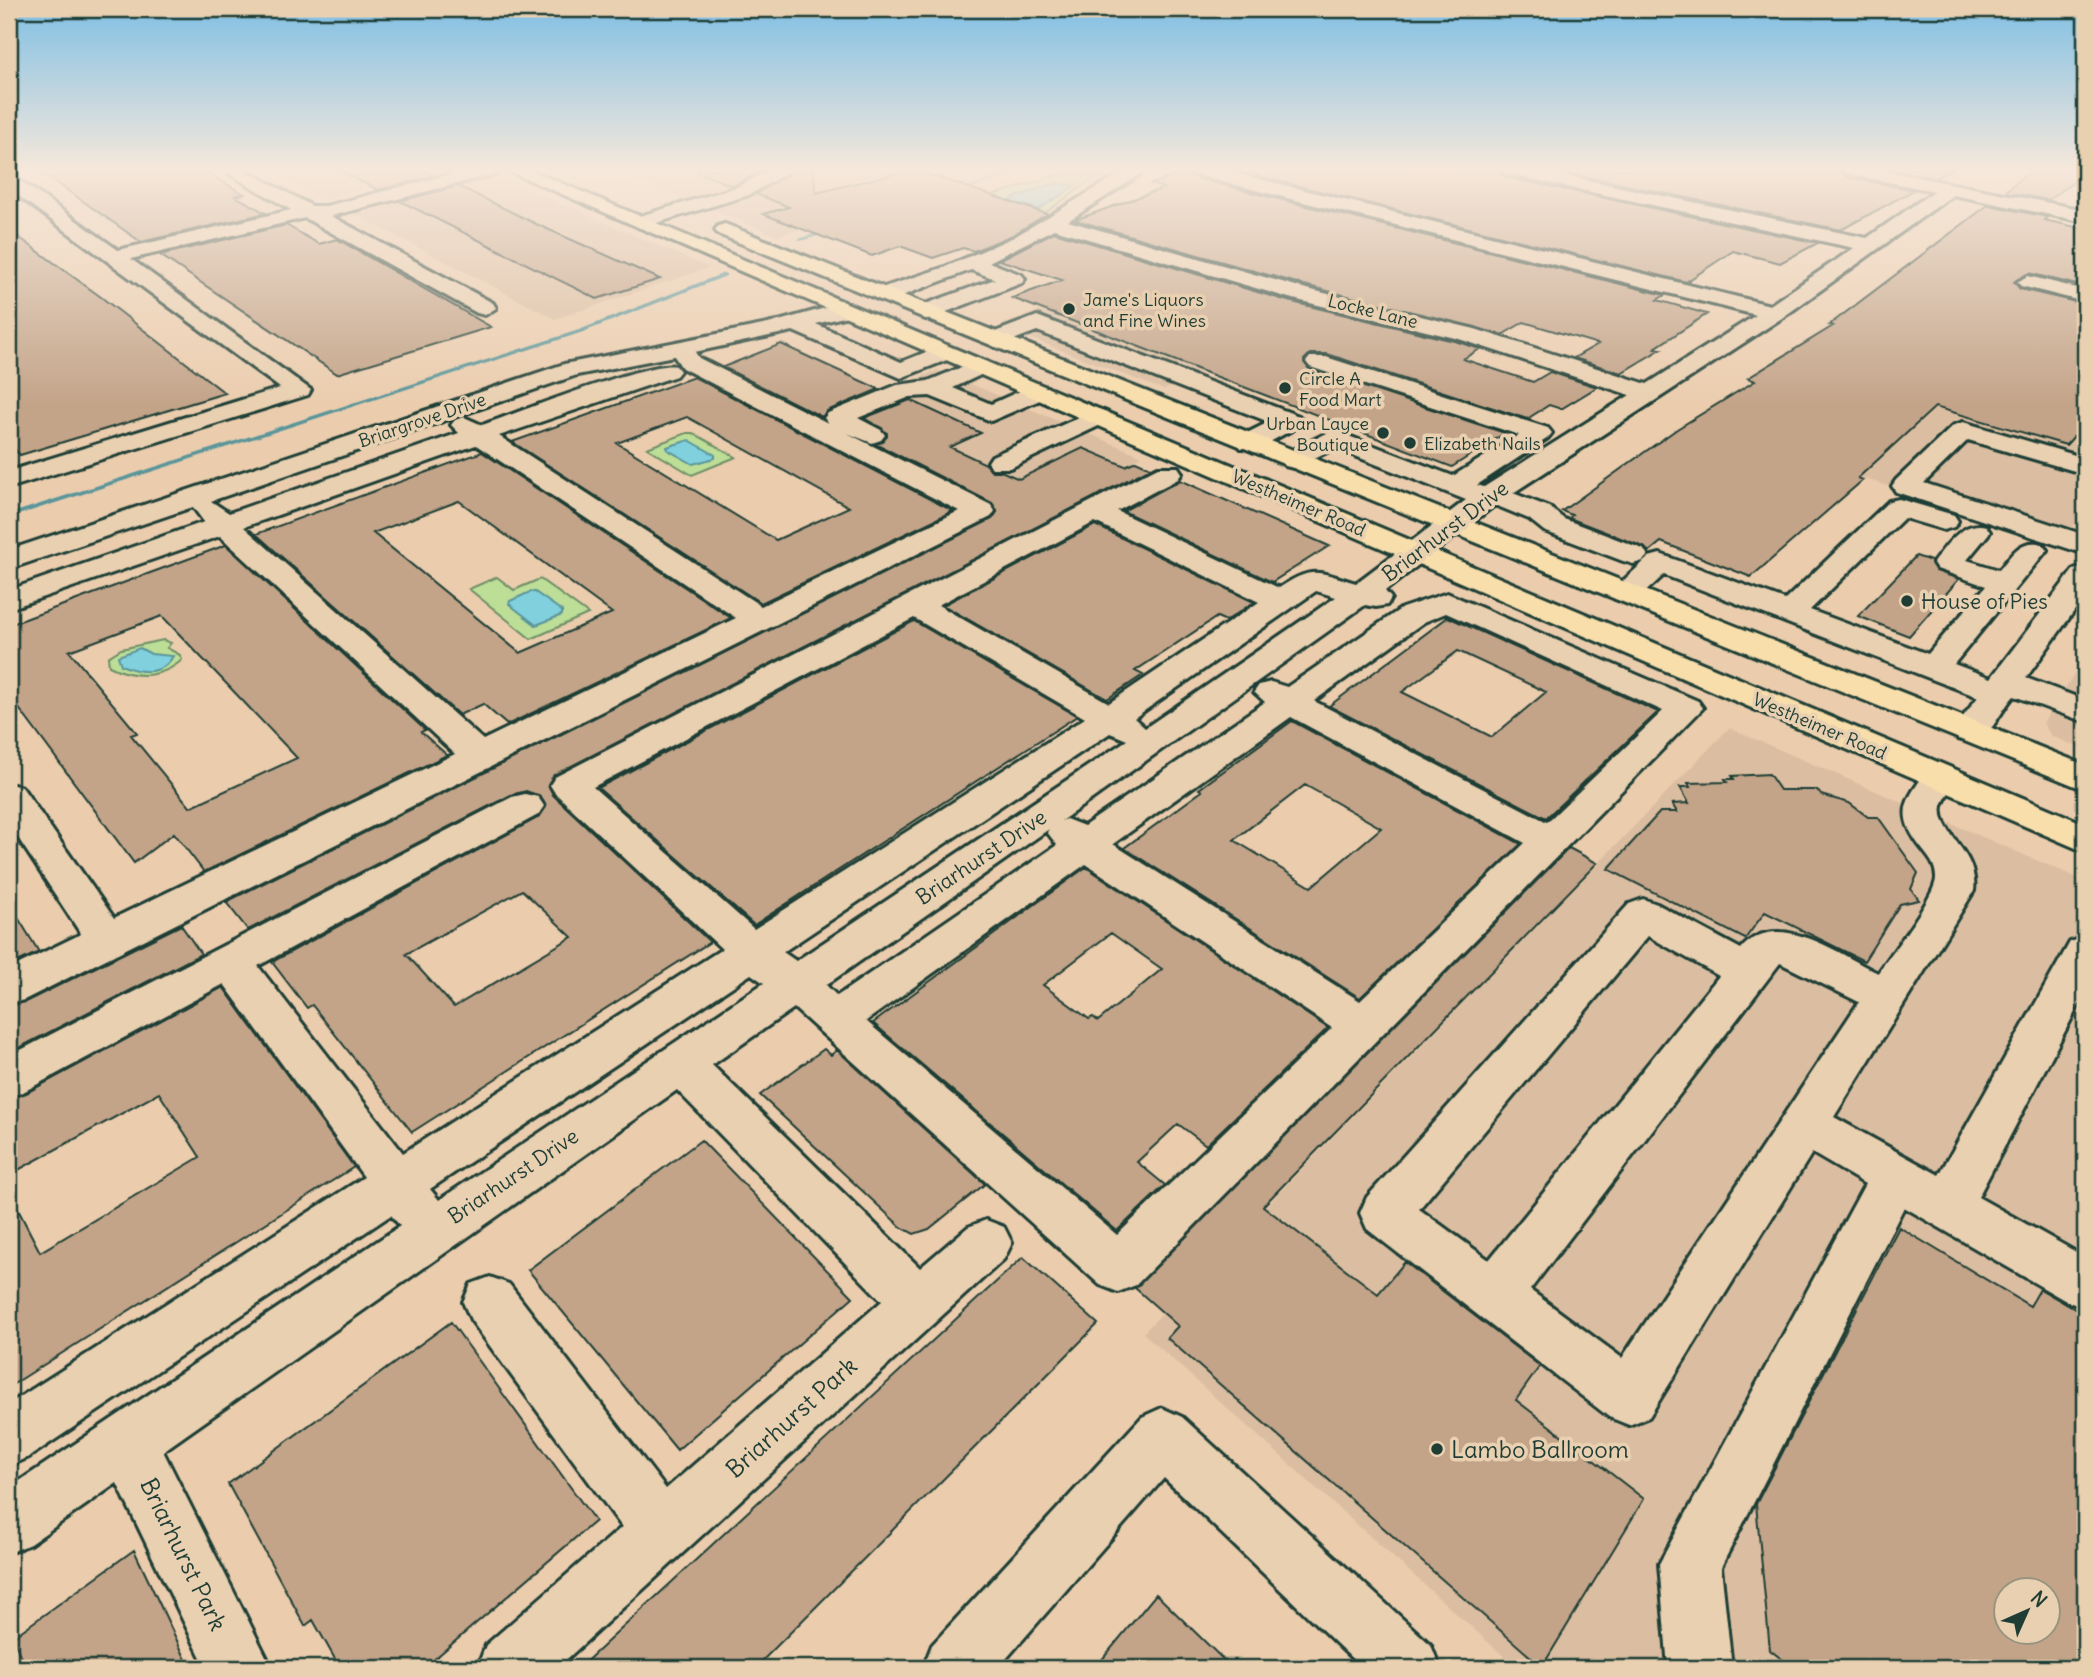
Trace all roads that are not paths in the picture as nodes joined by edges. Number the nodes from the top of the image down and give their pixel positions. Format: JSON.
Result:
{"nodes":[{"id":1,"x":101,"y":247,"type":"edge"},
{"id":2,"x":157,"y":247,"type":"edge"},
{"id":3,"x":372,"y":247,"type":"edge"},
{"id":4,"x":698,"y":247,"type":"edge"},
{"id":5,"x":767,"y":247,"type":"edge"},
{"id":6,"x":1004,"y":247,"type":"edge"},
{"id":7,"x":1138,"y":247,"type":"edge"},
{"id":8,"x":1511,"y":247,"type":"edge"},
{"id":9,"x":1867,"y":247,"type":"edge"},
{"id":10,"x":115,"y":257,"type":"junction"},
{"id":11,"x":971,"y":263,"type":"junction"},
{"id":12,"x":2028,"y":282,"type":"dead end"},
{"id":13,"x":781,"y":283,"type":"junction"},
{"id":14,"x":883,"y":295,"type":"junction"},
{"id":15,"x":2085,"y":296,"type":"edge"},
{"id":16,"x":485,"y":308,"type":"dead end"},
{"id":17,"x":843,"y":310,"type":"junction"},
{"id":18,"x":925,"y":312,"type":"junction"},
{"id":19,"x":1774,"y":313,"type":"junction"},
{"id":20,"x":949,"y":322,"type":"junction"},
{"id":21,"x":796,"y":324,"type":"junction"},
{"id":22,"x":995,"y":340,"type":"junction"},
{"id":23,"x":695,"y":345,"type":"junction"},
{"id":24,"x":1101,"y":348,"type":"junction"},
{"id":25,"x":944,"y":353,"type":"junction"},
{"id":26,"x":1318,"y":362,"type":"dead end"},
{"id":27,"x":1059,"y":366,"type":"junction"},
{"id":28,"x":985,"y":370,"type":"junction"},
{"id":29,"x":933,"y":388,"type":"junction"},
{"id":30,"x":1113,"y":388,"type":"junction"},
{"id":31,"x":1038,"y":392,"type":"junction"},
{"id":32,"x":1217,"y":393,"type":"junction"},
{"id":33,"x":1650,"y":393,"type":"junction"},
{"id":34,"x":445,"y":411,"type":"junction"},
{"id":35,"x":1177,"y":413,"type":"junction"},
{"id":36,"x":1098,"y":417,"type":"junction"},
{"id":37,"x":478,"y":434,"type":"junction"},
{"id":38,"x":1529,"y":439,"type":"junction"},
{"id":39,"x":1244,"y":440,"type":"junction"},
{"id":40,"x":889,"y":444,"type":"dead end"},
{"id":41,"x":1557,"y":450,"type":"junction"},
{"id":42,"x":1294,"y":460,"type":"junction"},
{"id":43,"x":1497,"y":460,"type":"junction"},
{"id":44,"x":1001,"y":462,"type":"dead end"},
{"id":45,"x":2085,"y":467,"type":"edge"},
{"id":46,"x":1526,"y":471,"type":"junction"},
{"id":47,"x":1168,"y":473,"type":"dead end"},
{"id":48,"x":1430,"y":476,"type":"junction"},
{"id":49,"x":9,"y":480,"type":"edge"},
{"id":50,"x":1456,"y":486,"type":"junction"},
{"id":51,"x":1489,"y":496,"type":"junction"},
{"id":52,"x":193,"y":497,"type":"junction"},
{"id":53,"x":1394,"y":499,"type":"junction"},
{"id":54,"x":1095,"y":511,"type":"junction"},
{"id":55,"x":222,"y":523,"type":"junction"},
{"id":56,"x":1455,"y":524,"type":"junction"},
{"id":57,"x":1976,"y":532,"type":"junction"},
{"id":58,"x":2085,"y":545,"type":"edge"},
{"id":59,"x":2032,"y":550,"type":"junction"},
{"id":60,"x":1418,"y":554,"type":"junction"},
{"id":61,"x":1633,"y":555,"type":"dead end"},
{"id":62,"x":9,"y":560,"type":"edge"},
{"id":63,"x":2085,"y":568,"type":"edge"},
{"id":64,"x":2085,"y":575,"type":"edge"},
{"id":65,"x":2005,"y":582,"type":"junction"},
{"id":66,"x":1363,"y":592,"type":"junction"},
{"id":67,"x":1626,"y":592,"type":"junction"},
{"id":68,"x":9,"y":600,"type":"edge"},
{"id":69,"x":1281,"y":601,"type":"junction"},
{"id":70,"x":915,"y":605,"type":"junction"},
{"id":71,"x":1785,"y":611,"type":"junction"},
{"id":72,"x":1413,"y":615,"type":"junction"},
{"id":73,"x":759,"y":620,"type":"junction"},
{"id":74,"x":1750,"y":641,"type":"junction"},
{"id":75,"x":1881,"y":648,"type":"junction"},
{"id":76,"x":1934,"y":668,"type":"junction"},
{"id":77,"x":1243,"y":677,"type":"junction"},
{"id":78,"x":1850,"y":682,"type":"junction"},
{"id":79,"x":2003,"y":687,"type":"junction"},
{"id":80,"x":1289,"y":701,"type":"junction"},
{"id":81,"x":1771,"y":705,"type":"junction"},
{"id":82,"x":2085,"y":712,"type":"edge"},
{"id":83,"x":1109,"y":718,"type":"junction"},
{"id":84,"x":1970,"y":732,"type":"junction"},
{"id":85,"x":1150,"y":741,"type":"junction"},
{"id":86,"x":479,"y":756,"type":"junction"},
{"id":87,"x":1941,"y":778,"type":"junction"},
{"id":88,"x":2085,"y":778,"type":"edge"},
{"id":89,"x":9,"y":796,"type":"edge"},
{"id":90,"x":2085,"y":797,"type":"edge"},
{"id":91,"x":526,"y":806,"type":"dead end"},
{"id":92,"x":1041,"y":816,"type":"junction"},
{"id":93,"x":2085,"y":839,"type":"edge"},
{"id":94,"x":1553,"y":841,"type":"junction"},
{"id":95,"x":1084,"y":844,"type":"junction"},
{"id":96,"x":107,"y":940,"type":"junction"},
{"id":97,"x":752,"y":952,"type":"junction"},
{"id":98,"x":2085,"y":953,"type":"edge"},
{"id":99,"x":230,"y":961,"type":"junction"},
{"id":100,"x":1747,"y":972,"type":"junction"},
{"id":101,"x":795,"y":983,"type":"junction"},
{"id":102,"x":9,"y":988,"type":"edge"},
{"id":103,"x":1885,"y":996,"type":"junction"},
{"id":104,"x":835,"y":1020,"type":"junction"},
{"id":105,"x":1364,"y":1027,"type":"junction"},
{"id":106,"x":680,"y":1063,"type":"junction"},
{"id":107,"x":9,"y":1078,"type":"edge"},
{"id":108,"x":1802,"y":1124,"type":"junction"},
{"id":109,"x":1894,"y":1178,"type":"junction"},
{"id":110,"x":397,"y":1183,"type":"junction"},
{"id":111,"x":1949,"y":1204,"type":"junction"},
{"id":112,"x":432,"y":1230,"type":"junction"},
{"id":113,"x":986,"y":1243,"type":"dead end"},
{"id":114,"x":2085,"y":1283,"type":"edge"},
{"id":115,"x":1493,"y":1296,"type":"junction"},
{"id":116,"x":490,"y":1302,"type":"dead end"},
{"id":117,"x":919,"y":1303,"type":"junction"},
{"id":118,"x":9,"y":1437,"type":"edge"},
{"id":119,"x":127,"y":1441,"type":"junction"},
{"id":120,"x":9,"y":1523,"type":"edge"},
{"id":121,"x":662,"y":1532,"type":"junction"},
{"id":122,"x":240,"y":1668,"type":"edge"},
{"id":123,"x":509,"y":1668,"type":"edge"},
{"id":124,"x":956,"y":1668,"type":"edge"},
{"id":125,"x":1408,"y":1668,"type":"edge"},
{"id":126,"x":1700,"y":1668,"type":"edge"}],
"edges":[{"from":1,"to":10,"type":"street"},
{"from":2,"to":10,"type":"street"},
{"from":3,"to":16,"type":"street"},
{"from":4,"to":13,"type":"main road","name":"Westheimer Road"},
{"from":5,"to":14,"type":"main road","name":"Westheimer Road"},
{"from":6,"to":11,"type":"street"},
{"from":7,"to":33,"type":"street","name":"Locke Lane"},
{"from":8,"to":19,"type":"street"},
{"from":9,"to":19,"type":"street","name":"Briarhurst Drive"},
{"from":10,"to":49,"type":"street"},
{"from":11,"to":14,"type":"street"},
{"from":11,"to":18,"type":"street"},
{"from":12,"to":15,"type":"street"},
{"from":13,"to":14,"type":"main road"},
{"from":13,"to":17,"type":"main road","name":"Westheimer Road"},
{"from":14,"to":18,"type":"main road","name":"Westheimer Road"},
{"from":17,"to":20,"type":"main road"},
{"from":17,"to":21,"type":"street","name":"Briargrove Drive"},
{"from":17,"to":25,"type":"main road","name":"Westheimer Road"},
{"from":18,"to":20,"type":"main road","name":"Westheimer Road"},
{"from":19,"to":33,"type":"street","name":"Briarhurst Drive"},
{"from":20,"to":22,"type":"main road","name":"Westheimer Road"},
{"from":21,"to":23,"type":"street","name":"Briargrove Drive"},
{"from":21,"to":25,"type":"street"},
{"from":22,"to":24,"type":"street"},
{"from":22,"to":27,"type":"main road","name":"Westheimer Road"},
{"from":23,"to":34,"type":"street","name":"Briargrove Drive"},
{"from":23,"to":37,"type":"street"},
{"from":23,"to":73,"type":"street"},
{"from":24,"to":27,"type":"street"},
{"from":24,"to":32,"type":"street"},
{"from":25,"to":28,"type":"main road","name":"Westheimer Road"},
{"from":26,"to":38,"type":"street"},
{"from":27,"to":30,"type":"main road","name":"Westheimer Road"},
{"from":28,"to":29,"type":"street"},
{"from":28,"to":30,"type":"main road"},
{"from":28,"to":31,"type":"main road","name":"Westheimer Road"},
{"from":29,"to":31,"type":"street"},
{"from":29,"to":40,"type":"street"},
{"from":30,"to":35,"type":"main road","name":"Westheimer Road"},
{"from":31,"to":36,"type":"main road","name":"Westheimer Road"},
{"from":32,"to":35,"type":"street"},
{"from":32,"to":39,"type":"street"},
{"from":33,"to":41,"type":"street","name":"Briarhurst Drive"},
{"from":34,"to":37,"type":"street"},
{"from":34,"to":52,"type":"street","name":"Briargrove Drive"},
{"from":35,"to":39,"type":"main road","name":"Westheimer Road"},
{"from":36,"to":39,"type":"main road"},
{"from":36,"to":44,"type":"street"},
{"from":36,"to":60,"type":"main road","name":"Westheimer Road"},
{"from":37,"to":55,"type":"street"},
{"from":37,"to":73,"type":"street"},
{"from":38,"to":41,"type":"street"},
{"from":38,"to":43,"type":"street"},
{"from":39,"to":42,"type":"main road","name":"Westheimer Road"},
{"from":41,"to":46,"type":"street","name":"Briarhurst Drive"},
{"from":42,"to":48,"type":"street"},
{"from":42,"to":53,"type":"main road","name":"Westheimer Road"},
{"from":43,"to":46,"type":"street"},
{"from":43,"to":50,"type":"street"},
{"from":45,"to":58,"type":"street"},
{"from":46,"to":51,"type":"street","name":"Briarhurst Drive"},
{"from":47,"to":54,"type":"street"},
{"from":48,"to":50,"type":"street"},
{"from":48,"to":53,"type":"street"},
{"from":50,"to":51,"type":"street"},
{"from":51,"to":56,"type":"street","name":"Briarhurst Drive"},
{"from":51,"to":61,"type":"street"},
{"from":52,"to":55,"type":"street"},
{"from":52,"to":62,"type":"street","name":"Briargrove Drive"},
{"from":53,"to":56,"type":"main road","name":"Westheimer Road"},
{"from":54,"to":69,"type":"street"},
{"from":54,"to":70,"type":"street"},
{"from":55,"to":68,"type":"street"},
{"from":55,"to":86,"type":"street"},
{"from":56,"to":60,"type":"street","name":"Briarhurst Drive"},
{"from":56,"to":67,"type":"main road","name":"Westheimer Road"},
{"from":57,"to":59,"type":"street"},
{"from":57,"to":65,"type":"street"},
{"from":57,"to":71,"type":"street"},
{"from":59,"to":63,"type":"street"},
{"from":59,"to":65,"type":"street"},
{"from":60,"to":66,"type":"street","name":"Briarhurst Drive"},
{"from":60,"to":81,"type":"main road","name":"Westheimer Road"},
{"from":64,"to":79,"type":"street"},
{"from":65,"to":76,"type":"street"},
{"from":66,"to":69,"type":"street"},
{"from":66,"to":72,"type":"street"},
{"from":66,"to":77,"type":"street","name":"Briarhurst Drive"},
{"from":67,"to":71,"type":"street"},
{"from":67,"to":74,"type":"main road","name":"Westheimer Road"},
{"from":69,"to":83,"type":"street"},
{"from":70,"to":83,"type":"street"},
{"from":70,"to":97,"type":"street"},
{"from":71,"to":74,"type":"street"},
{"from":71,"to":75,"type":"street"},
{"from":72,"to":80,"type":"street"},
{"from":72,"to":94,"type":"street"},
{"from":73,"to":86,"type":"street"},
{"from":74,"to":78,"type":"main road","name":"Westheimer Road"},
{"from":75,"to":76,"type":"street"},
{"from":75,"to":78,"type":"street"},
{"from":76,"to":79,"type":"street"},
{"from":77,"to":80,"type":"street"},
{"from":77,"to":85,"type":"street","name":"Briarhurst Drive"},
{"from":78,"to":84,"type":"main road","name":"Westheimer Road"},
{"from":79,"to":82,"type":"street"},
{"from":79,"to":84,"type":"street"},
{"from":80,"to":94,"type":"street"},
{"from":80,"to":95,"type":"street"},
{"from":81,"to":84,"type":"main road"},
{"from":81,"to":87,"type":"main road","name":"Westheimer Road"},
{"from":83,"to":85,"type":"street"},
{"from":83,"to":97,"type":"street"},
{"from":84,"to":88,"type":"main road","name":"Westheimer Road"},
{"from":85,"to":92,"type":"street","name":"Briarhurst Drive"},
{"from":86,"to":96,"type":"street"},
{"from":87,"to":90,"type":"main road"},
{"from":87,"to":93,"type":"main road","name":"Westheimer Road"},
{"from":87,"to":103,"type":"street"},
{"from":89,"to":96,"type":"street"},
{"from":91,"to":99,"type":"street"},
{"from":92,"to":95,"type":"street"},
{"from":92,"to":101,"type":"street","name":"Briarhurst Drive"},
{"from":94,"to":105,"type":"street"},
{"from":95,"to":104,"type":"street"},
{"from":95,"to":105,"type":"street"},
{"from":96,"to":102,"type":"street"},
{"from":97,"to":101,"type":"street"},
{"from":97,"to":110,"type":"street"},
{"from":98,"to":111,"type":"street"},
{"from":99,"to":107,"type":"street"},
{"from":99,"to":110,"type":"street"},
{"from":100,"to":103,"type":"street"},
{"from":100,"to":115,"type":"street"},
{"from":100,"to":115,"type":"street"},
{"from":101,"to":104,"type":"street"},
{"from":101,"to":106,"type":"street","name":"Briarhurst Drive"},
{"from":103,"to":108,"type":"street"},
{"from":104,"to":105,"type":"street"},
{"from":106,"to":112,"type":"street","name":"Briarhurst Drive"},
{"from":106,"to":117,"type":"street"},
{"from":108,"to":109,"type":"street"},
{"from":108,"to":115,"type":"street"},
{"from":109,"to":111,"type":"street"},
{"from":109,"to":126,"type":"street"},
{"from":110,"to":112,"type":"street"},
{"from":110,"to":118,"type":"street"},
{"from":111,"to":114,"type":"street"},
{"from":112,"to":119,"type":"street","name":"Briarhurst Drive"},
{"from":113,"to":117,"type":"street","name":"Briarhurst Park"},
{"from":116,"to":121,"type":"street"},
{"from":117,"to":121,"type":"street","name":"Briarhurst Park"},
{"from":119,"to":120,"type":"street","name":"Briarhurst Drive"},
{"from":119,"to":122,"type":"street","name":"Briarhurst Park"},
{"from":121,"to":123,"type":"street","name":"Briarhurst Park"},
{"from":124,"to":125,"type":"street"}]}
